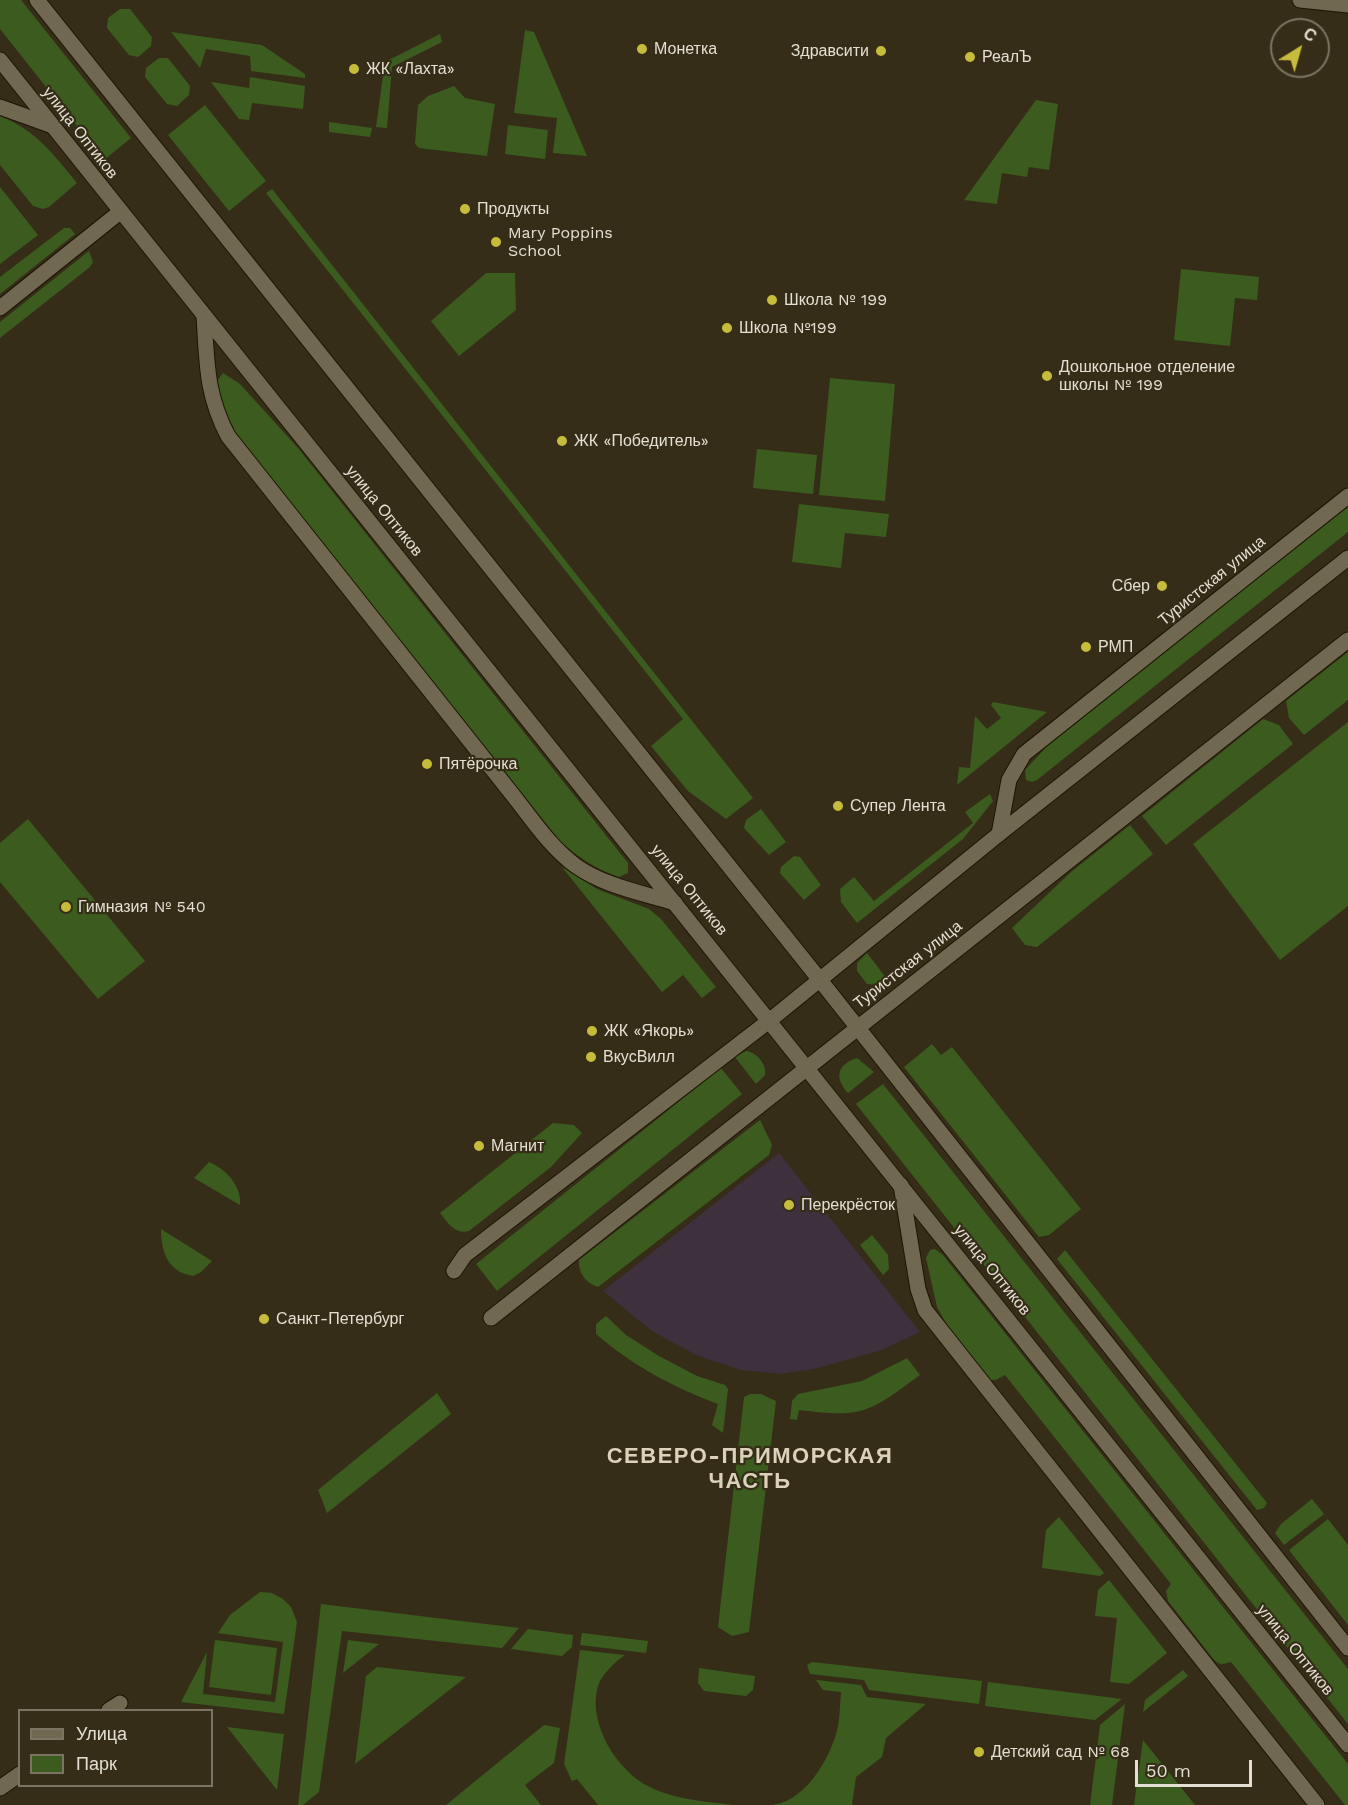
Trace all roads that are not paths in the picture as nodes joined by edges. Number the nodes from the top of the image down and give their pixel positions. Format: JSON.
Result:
{"nodes":[{"id":1,"x":37,"y":0,"type":"edge"},
{"id":2,"x":1300,"y":0,"type":"edge"},
{"id":3,"x":1348,"y":5,"type":"edge"},
{"id":4,"x":0,"y":60,"type":"edge"},
{"id":5,"x":0,"y":107,"type":"edge"},
{"id":6,"x":50,"y":125,"type":"junction"},
{"id":7,"x":120,"y":212,"type":"junction"},
{"id":8,"x":0,"y":308,"type":"edge"},
{"id":9,"x":204,"y":316,"type":"junction"},
{"id":10,"x":1348,"y":495,"type":"edge"},
{"id":11,"x":1348,"y":558,"type":"edge"},
{"id":12,"x":1348,"y":640,"type":"edge"},
{"id":13,"x":999,"y":834,"type":"junction"},
{"id":14,"x":675,"y":903,"type":"junction"},
{"id":15,"x":820,"y":980,"type":"junction"},
{"id":16,"x":769,"y":1021,"type":"junction"},
{"id":17,"x":857,"y":1028,"type":"junction"},
{"id":18,"x":807,"y":1068,"type":"junction"},
{"id":19,"x":901,"y":1185,"type":"junction"},
{"id":20,"x":454,"y":1271,"type":"dead end"},
{"id":21,"x":491,"y":1318,"type":"dead end"},
{"id":22,"x":1348,"y":1648,"type":"edge"},
{"id":23,"x":1348,"y":1744,"type":"edge"},
{"id":24,"x":18,"y":1775,"type":"edge"},
{"id":25,"x":0,"y":1788,"type":"edge"},
{"id":26,"x":1317,"y":1805,"type":"edge"}],
"edges":[{"from":1,"to":15,"type":"street"},
{"from":2,"to":3,"type":"street"},
{"from":4,"to":6,"type":"street","name":"улица Оптиков"},
{"from":5,"to":6,"type":"street"},
{"from":6,"to":7,"type":"street","name":"улица Оптиков"},
{"from":7,"to":8,"type":"street"},
{"from":7,"to":9,"type":"street","name":"улица Оптиков"},
{"from":9,"to":14,"type":"street","name":"улица Оптиков"},
{"from":9,"to":14,"type":"street"},
{"from":10,"to":13,"type":"street","name":"Туристская улица"},
{"from":11,"to":13,"type":"street"},
{"from":12,"to":17,"type":"street","name":"Туристская улица"},
{"from":13,"to":15,"type":"street"},
{"from":14,"to":16,"type":"street","name":"улица Оптиков"},
{"from":15,"to":16,"type":"street"},
{"from":15,"to":17,"type":"street"},
{"from":16,"to":18,"type":"street","name":"улица Оптиков"},
{"from":16,"to":20,"type":"street"},
{"from":17,"to":18,"type":"street","name":"Туристская улица"},
{"from":17,"to":22,"type":"street"},
{"from":18,"to":19,"type":"street","name":"улица Оптиков"},
{"from":18,"to":21,"type":"street","name":"Туристская улица"},
{"from":19,"to":23,"type":"street","name":"улица Оптиков"},
{"from":19,"to":26,"type":"street"},
{"from":24,"to":25,"type":"street"}]}
